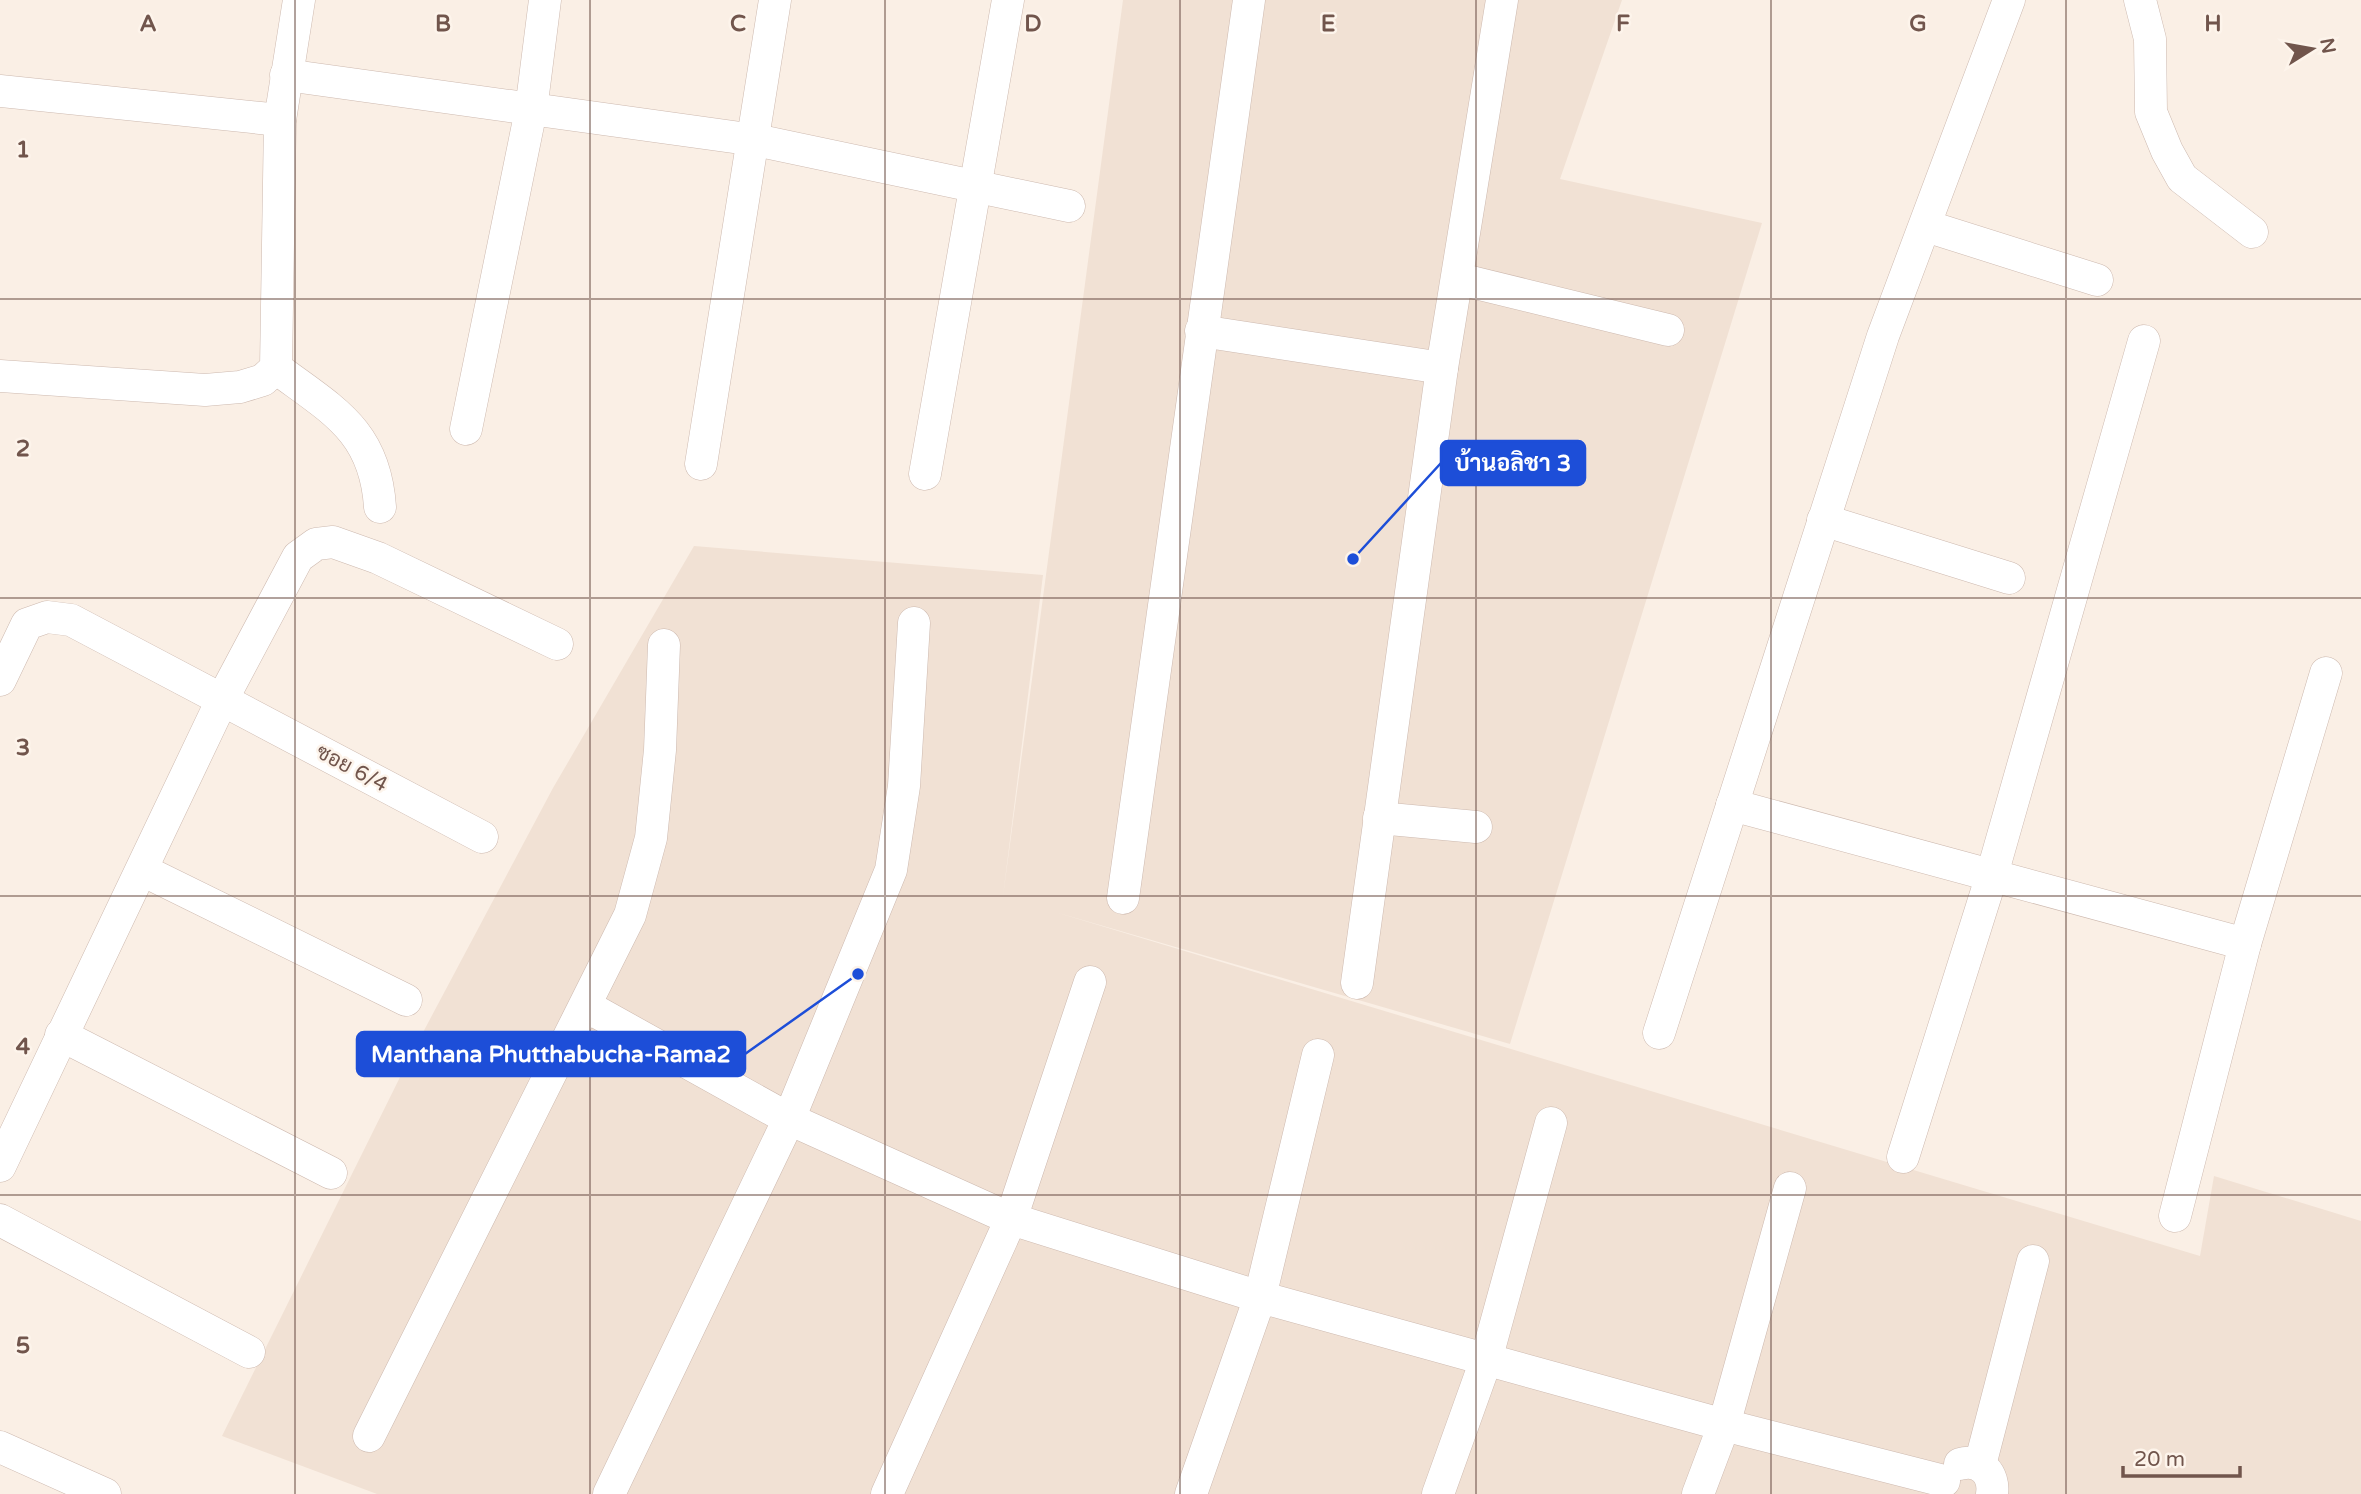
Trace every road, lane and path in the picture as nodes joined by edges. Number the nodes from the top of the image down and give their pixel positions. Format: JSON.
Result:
{"nodes":[{"id":1,"x":299,"y":0,"type":"edge"},
{"id":2,"x":545,"y":0,"type":"edge"},
{"id":3,"x":775,"y":0,"type":"edge"},
{"id":4,"x":1008,"y":0,"type":"edge"},
{"id":5,"x":1249,"y":0,"type":"edge"},
{"id":6,"x":1502,"y":0,"type":"edge"},
{"id":7,"x":2009,"y":0,"type":"edge"},
{"id":8,"x":2140,"y":0,"type":"edge"},
{"id":9,"x":286,"y":75,"type":"junction"},
{"id":10,"x":0,"y":91,"type":"edge"},
{"id":11,"x":531,"y":110,"type":"junction"},
{"id":12,"x":281,"y":120,"type":"junction"},
{"id":13,"x":755,"y":140,"type":"junction"},
{"id":14,"x":974,"y":184,"type":"junction"},
{"id":15,"x":1069,"y":206,"type":"dead end"},
{"id":16,"x":1926,"y":226,"type":"junction"},
{"id":17,"x":2252,"y":232,"type":"dead end"},
{"id":18,"x":1459,"y":279,"type":"junction"},
{"id":19,"x":2097,"y":280,"type":"dead end"},
{"id":20,"x":1668,"y":330,"type":"dead end"},
{"id":21,"x":1201,"y":331,"type":"junction"},
{"id":22,"x":2144,"y":341,"type":"dead end"},
{"id":23,"x":276,"y":368,"type":"junction"},
{"id":24,"x":1442,"y":368,"type":"junction"},
{"id":25,"x":0,"y":376,"type":"edge"},
{"id":26,"x":466,"y":429,"type":"dead end"},
{"id":27,"x":701,"y":464,"type":"dead end"},
{"id":28,"x":925,"y":474,"type":"dead end"},
{"id":29,"x":380,"y":507,"type":"dead end"},
{"id":30,"x":1823,"y":520,"type":"junction"},
{"id":31,"x":2009,"y":578,"type":"dead end"},
{"id":32,"x":914,"y":622,"type":"dead end"},
{"id":33,"x":557,"y":644,"type":"dead end"},
{"id":34,"x":664,"y":645,"type":"dead end"},
{"id":35,"x":4,"y":661,"type":"edge"},
{"id":36,"x":2326,"y":673,"type":"dead end"},
{"id":37,"x":223,"y":698,"type":"junction"},
{"id":38,"x":1732,"y":805,"type":"junction"},
{"id":39,"x":1379,"y":818,"type":"junction"},
{"id":40,"x":1476,"y":827,"type":"dead end"},
{"id":41,"x":482,"y":837,"type":"dead end"},
{"id":42,"x":142,"y":870,"type":"junction"},
{"id":43,"x":1991,"y":878,"type":"junction"},
{"id":44,"x":1123,"y":898,"type":"dead end"},
{"id":45,"x":2245,"y":944,"type":"junction"},
{"id":46,"x":1090,"y":982,"type":"dead end"},
{"id":47,"x":1357,"y":983,"type":"dead end"},
{"id":48,"x":406,"y":1000,"type":"dead end"},
{"id":49,"x":586,"y":1006,"type":"junction"},
{"id":50,"x":1659,"y":1033,"type":"dead end"},
{"id":51,"x":61,"y":1035,"type":"junction"},
{"id":52,"x":1318,"y":1055,"type":"dead end"},
{"id":53,"x":789,"y":1119,"type":"junction"},
{"id":54,"x":1551,"y":1123,"type":"dead end"},
{"id":55,"x":1903,"y":1157,"type":"dead end"},
{"id":56,"x":0,"y":1166,"type":"edge"},
{"id":57,"x":331,"y":1173,"type":"dead end"},
{"id":58,"x":1790,"y":1188,"type":"dead end"},
{"id":59,"x":2175,"y":1216,"type":"dead end"},
{"id":60,"x":1011,"y":1219,"type":"junction"},
{"id":61,"x":0,"y":1220,"type":"edge"},
{"id":62,"x":2033,"y":1261,"type":"dead end"},
{"id":63,"x":1260,"y":1297,"type":"junction"},
{"id":64,"x":249,"y":1352,"type":"dead end"},
{"id":65,"x":1486,"y":1360,"type":"junction"},
{"id":66,"x":1724,"y":1425,"type":"junction"},
{"id":67,"x":369,"y":1436,"type":"dead end"},
{"id":68,"x":0,"y":1447,"type":"edge"},
{"id":69,"x":1980,"y":1465,"type":"junction"},
{"id":70,"x":1944,"y":1488,"type":"edge"},
{"id":71,"x":105,"y":1494,"type":"edge"},
{"id":72,"x":609,"y":1494,"type":"edge"},
{"id":73,"x":887,"y":1494,"type":"edge"},
{"id":74,"x":1191,"y":1494,"type":"edge"},
{"id":75,"x":1438,"y":1494,"type":"edge"},
{"id":76,"x":1698,"y":1494,"type":"edge"},
{"id":77,"x":1992,"y":1494,"type":"edge"}],
"edges":[{"from":1,"to":9,"type":"street"},
{"from":2,"to":11,"type":"street"},
{"from":3,"to":13,"type":"street"},
{"from":4,"to":14,"type":"street"},
{"from":5,"to":21,"type":"street"},
{"from":6,"to":18,"type":"street"},
{"from":7,"to":16,"type":"street"},
{"from":8,"to":17,"type":"street"},
{"from":9,"to":11,"type":"street"},
{"from":9,"to":12,"type":"street"},
{"from":10,"to":12,"type":"street"},
{"from":11,"to":13,"type":"street"},
{"from":11,"to":26,"type":"street"},
{"from":12,"to":23,"type":"street"},
{"from":13,"to":14,"type":"street"},
{"from":13,"to":27,"type":"street"},
{"from":14,"to":15,"type":"street"},
{"from":14,"to":28,"type":"street"},
{"from":16,"to":19,"type":"street"},
{"from":16,"to":30,"type":"street"},
{"from":18,"to":20,"type":"street"},
{"from":18,"to":24,"type":"street"},
{"from":21,"to":24,"type":"street"},
{"from":21,"to":44,"type":"street"},
{"from":22,"to":43,"type":"street"},
{"from":23,"to":25,"type":"street"},
{"from":23,"to":29,"type":"street"},
{"from":24,"to":39,"type":"street"},
{"from":30,"to":31,"type":"street"},
{"from":30,"to":38,"type":"street"},
{"from":32,"to":53,"type":"street"},
{"from":33,"to":37,"type":"street"},
{"from":34,"to":49,"type":"street"},
{"from":35,"to":37,"type":"street","name":"ซอย 6/4"},
{"from":36,"to":45,"type":"street"},
{"from":37,"to":41,"type":"street","name":"ซอย 6/4"},
{"from":37,"to":42,"type":"street"},
{"from":38,"to":43,"type":"street"},
{"from":38,"to":50,"type":"street"},
{"from":39,"to":40,"type":"street"},
{"from":39,"to":47,"type":"street"},
{"from":42,"to":48,"type":"street"},
{"from":42,"to":51,"type":"street"},
{"from":43,"to":45,"type":"street"},
{"from":43,"to":55,"type":"street"},
{"from":45,"to":59,"type":"street"},
{"from":46,"to":60,"type":"street"},
{"from":49,"to":53,"type":"street"},
{"from":49,"to":67,"type":"street"},
{"from":51,"to":56,"type":"street"},
{"from":51,"to":57,"type":"street"},
{"from":52,"to":63,"type":"street"},
{"from":53,"to":60,"type":"street"},
{"from":53,"to":72,"type":"street"},
{"from":54,"to":65,"type":"street"},
{"from":58,"to":66,"type":"street"},
{"from":60,"to":63,"type":"street"},
{"from":60,"to":73,"type":"street"},
{"from":61,"to":64,"type":"street"},
{"from":62,"to":69,"type":"street"},
{"from":63,"to":65,"type":"street"},
{"from":63,"to":74,"type":"street"},
{"from":65,"to":66,"type":"street"},
{"from":65,"to":75,"type":"street"},
{"from":66,"to":70,"type":"street"},
{"from":66,"to":76,"type":"street"},
{"from":68,"to":71,"type":"street"},
{"from":69,"to":70,"type":"street"},
{"from":69,"to":77,"type":"street"}]}
